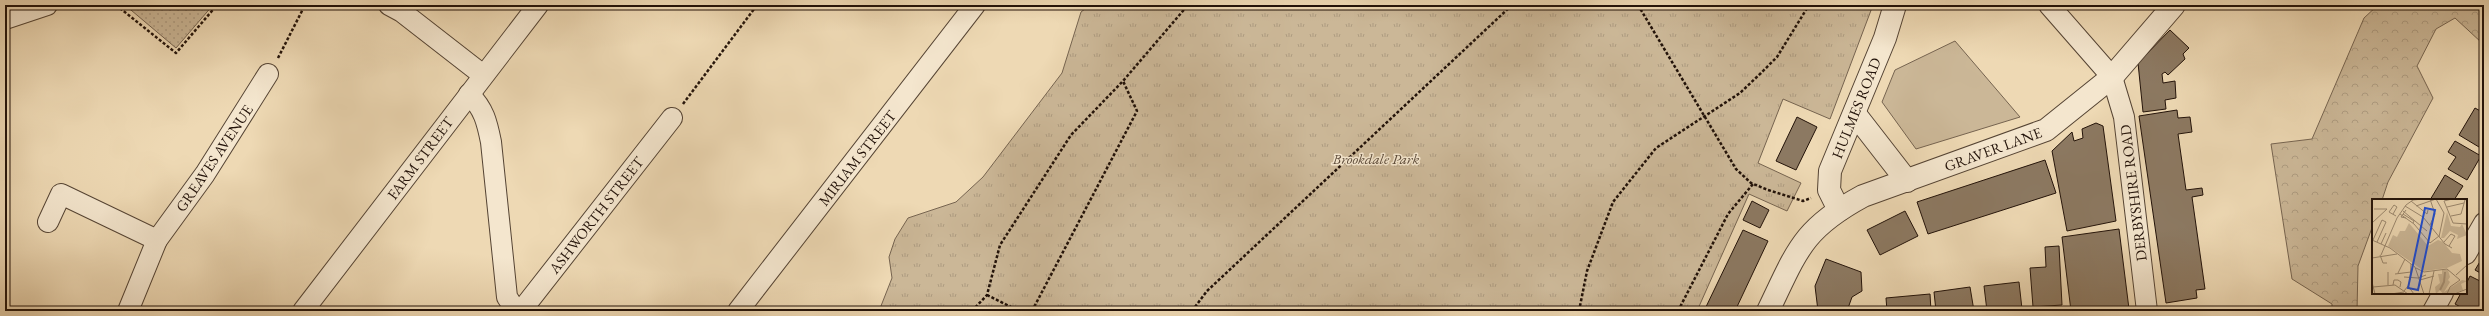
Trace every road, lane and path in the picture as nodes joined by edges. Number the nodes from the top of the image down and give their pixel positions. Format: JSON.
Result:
{"nodes":[{"id":1,"x":47,"y":5,"type":"edge"},
{"id":2,"x":116,"y":5,"type":"edge"},
{"id":3,"x":217,"y":5,"type":"edge"},
{"id":4,"x":305,"y":5,"type":"edge"},
{"id":5,"x":390,"y":5,"type":"edge"},
{"id":6,"x":538,"y":5,"type":"edge"},
{"id":7,"x":757,"y":5,"type":"edge"},
{"id":8,"x":975,"y":5,"type":"edge"},
{"id":9,"x":1188,"y":5,"type":"edge"},
{"id":10,"x":1512,"y":5,"type":"edge"},
{"id":11,"x":1638,"y":5,"type":"edge"},
{"id":12,"x":1809,"y":5,"type":"edge"},
{"id":13,"x":1895,"y":5,"type":"edge"},
{"id":14,"x":2050,"y":5,"type":"edge"},
{"id":15,"x":2173,"y":5,"type":"edge"},
{"id":16,"x":5,"y":19,"type":"edge"},
{"id":17,"x":268,"y":74,"type":"joint"},
{"id":18,"x":483,"y":75,"type":"junction"},
{"id":19,"x":2112,"y":77,"type":"junction"},
{"id":20,"x":1123,"y":81,"type":"junction"},
{"id":21,"x":469,"y":94,"type":"junction"},
{"id":22,"x":1855,"y":114,"type":"junction"},
{"id":23,"x":1706,"y":115,"type":"junction"},
{"id":24,"x":672,"y":118,"type":"joint"},
{"id":25,"x":1907,"y":180,"type":"junction"},
{"id":26,"x":1753,"y":184,"type":"junction"},
{"id":27,"x":1834,"y":200,"type":"junction"},
{"id":28,"x":48,"y":222,"type":"dead end"},
{"id":29,"x":2484,"y":223,"type":"edge"},
{"id":30,"x":157,"y":240,"type":"junction"},
{"id":31,"x":2467,"y":252,"type":"edge"},
{"id":32,"x":2442,"y":294,"type":"edge"},
{"id":33,"x":988,"y":295,"type":"junction"},
{"id":34,"x":128,"y":311,"type":"edge"},
{"id":35,"x":303,"y":311,"type":"edge"},
{"id":36,"x":516,"y":311,"type":"edge"},
{"id":37,"x":521,"y":311,"type":"edge"},
{"id":38,"x":738,"y":311,"type":"edge"},
{"id":39,"x":972,"y":311,"type":"edge"},
{"id":40,"x":1019,"y":311,"type":"edge"},
{"id":41,"x":1032,"y":311,"type":"edge"},
{"id":42,"x":1192,"y":311,"type":"edge"},
{"id":43,"x":1579,"y":311,"type":"edge"},
{"id":44,"x":1678,"y":311,"type":"edge"},
{"id":45,"x":1768,"y":311,"type":"edge"},
{"id":46,"x":2147,"y":311,"type":"edge"},
{"id":47,"x":2433,"y":311,"type":"edge"}],
"edges":[{"from":1,"to":16,"type":"street"},
{"from":2,"to":3,"type":"path"},
{"from":4,"to":17,"type":"path"},
{"from":5,"to":18,"type":"street"},
{"from":6,"to":18,"type":"street","name":"FARM STREET"},
{"from":7,"to":24,"type":"path"},
{"from":8,"to":38,"type":"street","name":"MIRIAM STREET"},
{"from":9,"to":20,"type":"path"},
{"from":10,"to":42,"type":"path"},
{"from":11,"to":23,"type":"path"},
{"from":12,"to":23,"type":"path"},
{"from":13,"to":22,"type":"street","name":"HULMES ROAD"},
{"from":14,"to":19,"type":"street"},
{"from":15,"to":19,"type":"street","name":"GRAVER LANE"},
{"from":17,"to":30,"type":"street","name":"GREAVES AVENUE"},
{"from":18,"to":21,"type":"street","name":"FARM STREET"},
{"from":19,"to":25,"type":"street","name":"GRAVER LANE"},
{"from":19,"to":46,"type":"street","name":"DERBYSHIRE ROAD"},
{"from":20,"to":33,"type":"path"},
{"from":20,"to":41,"type":"path"},
{"from":21,"to":35,"type":"street","name":"FARM STREET"},
{"from":21,"to":36,"type":"street"},
{"from":22,"to":25,"type":"street"},
{"from":22,"to":27,"type":"street","name":"HULMES ROAD"},
{"from":23,"to":26,"type":"path"},
{"from":23,"to":43,"type":"path"},
{"from":24,"to":37,"type":"street","name":"ASHWORTH STREET"},
{"from":25,"to":27,"type":"street","name":"GRAVER LANE"},
{"from":26,"to":27,"type":"path"},
{"from":26,"to":44,"type":"path"},
{"from":27,"to":45,"type":"street","name":"GRAVER LANE"},
{"from":28,"to":30,"type":"street"},
{"from":29,"to":31,"type":"street"},
{"from":30,"to":34,"type":"street","name":"GREAVES AVENUE"},
{"from":32,"to":47,"type":"street"},
{"from":33,"to":39,"type":"path"},
{"from":33,"to":40,"type":"path"}]}
